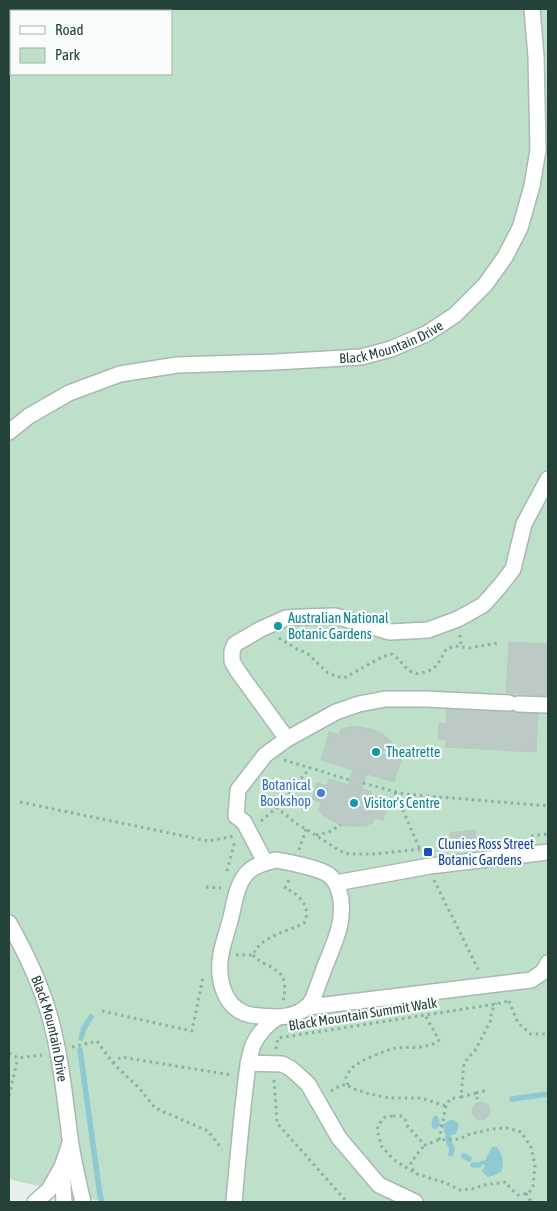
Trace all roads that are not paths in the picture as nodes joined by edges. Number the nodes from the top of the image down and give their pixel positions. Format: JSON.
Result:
{"nodes":[{"id":1,"x":532,"y":9,"type":"edge"},
{"id":2,"x":9,"y":432,"type":"edge"},
{"id":3,"x":548,"y":479,"type":"edge"},
{"id":4,"x":548,"y":705,"type":"edge"},
{"id":5,"x":288,"y":740,"type":"junction"},
{"id":6,"x":548,"y":852,"type":"edge"},
{"id":7,"x":265,"y":862,"type":"junction"},
{"id":8,"x":336,"y":883,"type":"junction"},
{"id":9,"x":9,"y":923,"type":"edge"},
{"id":10,"x":548,"y":963,"type":"edge"},
{"id":11,"x":309,"y":1007,"type":"junction"},
{"id":12,"x":244,"y":1013,"type":"junction"},
{"id":13,"x":280,"y":1016,"type":"junction"},
{"id":14,"x":253,"y":1045,"type":"junction"},
{"id":15,"x":247,"y":1070,"type":"junction"},
{"id":16,"x":71,"y":1142,"type":"junction"},
{"id":17,"x":62,"y":1167,"type":"junction"},
{"id":18,"x":35,"y":1202,"type":"edge"},
{"id":19,"x":64,"y":1202,"type":"edge"},
{"id":20,"x":83,"y":1202,"type":"edge"},
{"id":21,"x":234,"y":1202,"type":"edge"},
{"id":22,"x":415,"y":1202,"type":"edge"}],
"edges":[{"from":1,"to":2,"type":"street","name":"Black Mountain Drive"},
{"from":3,"to":5,"type":"street"},
{"from":4,"to":5,"type":"street"},
{"from":5,"to":7,"type":"street"},
{"from":6,"to":8,"type":"street"},
{"from":7,"to":8,"type":"street"},
{"from":7,"to":12,"type":"street"},
{"from":8,"to":11,"type":"street"},
{"from":9,"to":16,"type":"street","name":"Black Mountain Drive"},
{"from":10,"to":11,"type":"street"},
{"from":11,"to":13,"type":"street"},
{"from":12,"to":13,"type":"street"},
{"from":12,"to":14,"type":"street"},
{"from":13,"to":14,"type":"street"},
{"from":14,"to":15,"type":"street"},
{"from":15,"to":21,"type":"street"},
{"from":15,"to":22,"type":"street"},
{"from":16,"to":17,"type":"street","name":"Black Mountain Drive"},
{"from":16,"to":20,"type":"street","name":"Black Mountain Drive"},
{"from":17,"to":18,"type":"street"},
{"from":17,"to":19,"type":"street","name":"Black Mountain Drive"}]}
